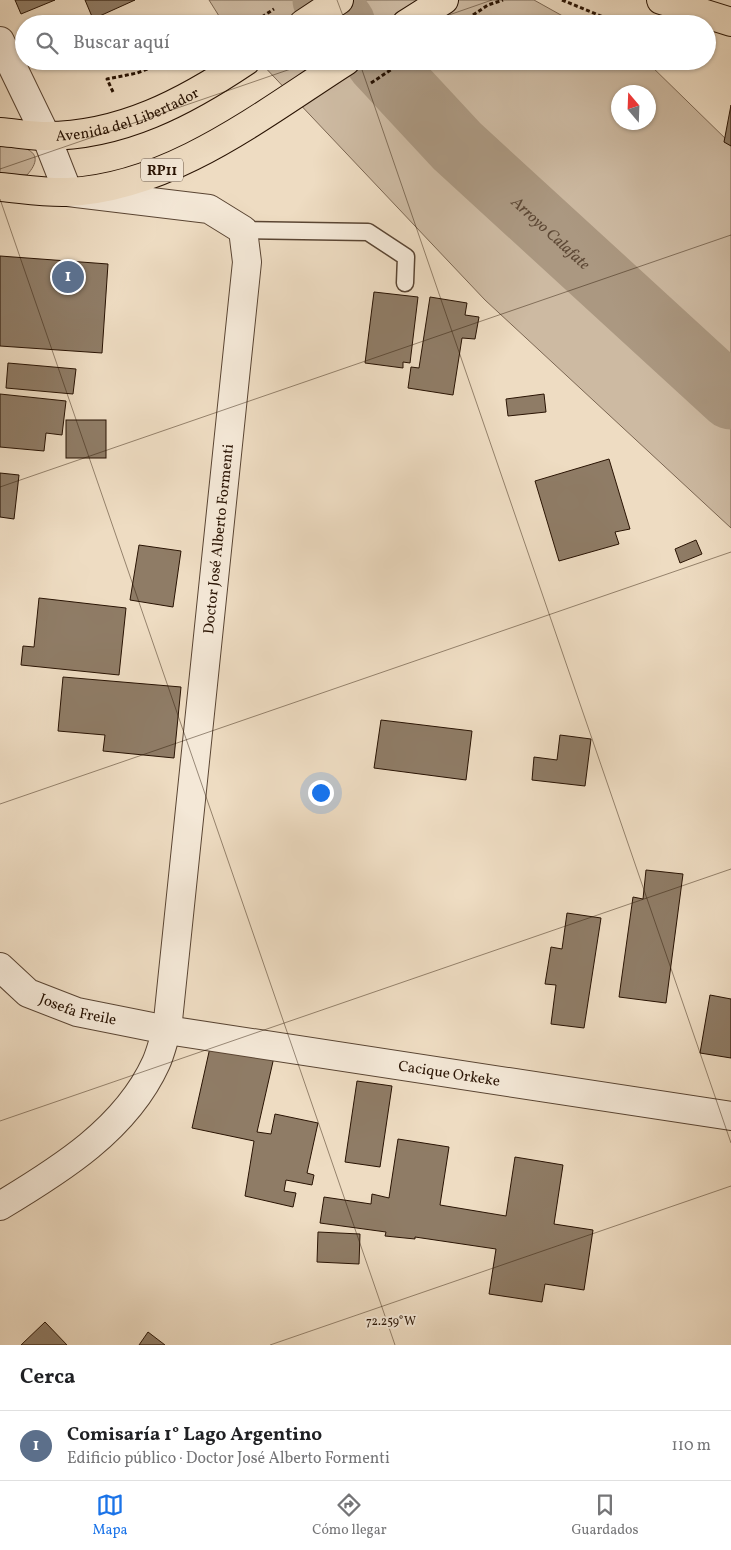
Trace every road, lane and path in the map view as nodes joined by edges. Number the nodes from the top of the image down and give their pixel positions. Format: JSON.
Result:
{"nodes":[{"id":1,"x":339,"y":0,"type":"edge"},
{"id":2,"x":444,"y":0,"type":"edge"},
{"id":3,"x":498,"y":0,"type":"edge"},
{"id":4,"x":503,"y":0,"type":"edge"},
{"id":5,"x":562,"y":0,"type":"edge"},
{"id":6,"x":661,"y":0,"type":"edge"},
{"id":7,"x":280,"y":5,"type":"dead end"},
{"id":8,"x":488,"y":5,"type":"dead end"},
{"id":9,"x":264,"y":15,"type":"edge"},
{"id":10,"x":316,"y":15,"type":"edge"},
{"id":11,"x":420,"y":15,"type":"edge"},
{"id":12,"x":598,"y":15,"type":"edge"},
{"id":13,"x":709,"y":15,"type":"edge"},
{"id":14,"x":716,"y":17,"type":"edge"},
{"id":15,"x":731,"y":22,"type":"edge"},
{"id":16,"x":0,"y":41,"type":"edge"},
{"id":17,"x":232,"y":70,"type":"edge"},
{"id":18,"x":332,"y":70,"type":"edge"},
{"id":19,"x":0,"y":132,"type":"edge"},
{"id":20,"x":46,"y":136,"type":"junction"},
{"id":21,"x":0,"y":187,"type":"edge"},
{"id":22,"x":68,"y":192,"type":"junction"},
{"id":23,"x":243,"y":230,"type":"junction"},
{"id":24,"x":404,"y":283,"type":"dead end"},
{"id":25,"x":0,"y":968,"type":"edge"},
{"id":26,"x":167,"y":1030,"type":"junction"},
{"id":27,"x":731,"y":1116,"type":"edge"},
{"id":28,"x":0,"y":1206,"type":"edge"}],
"edges":[{"from":1,"to":10,"type":"main road"},
{"from":2,"to":11,"type":"main road"},
{"from":3,"to":4,"type":"path"},
{"from":3,"to":8,"type":"path"},
{"from":5,"to":12,"type":"path"},
{"from":6,"to":13,"type":"main road"},
{"from":7,"to":9,"type":"path"},
{"from":14,"to":15,"type":"main road"},
{"from":16,"to":20,"type":"street"},
{"from":17,"to":20,"type":"main road","name":"Avenida del Libertador"},
{"from":18,"to":22,"type":"main road","number":"RP11"},
{"from":19,"to":20,"type":"main road","name":"Avenida del Libertador"},
{"from":20,"to":22,"type":"street"},
{"from":21,"to":22,"type":"main road","number":"RP11"},
{"from":22,"to":23,"type":"street"},
{"from":23,"to":24,"type":"lane"},
{"from":23,"to":26,"type":"street","name":"Doctor José Alberto Formenti"},
{"from":25,"to":26,"type":"street","name":"Josefa Freile"},
{"from":26,"to":27,"type":"street","name":"Cacique Orkeke"},
{"from":26,"to":28,"type":"street","name":"Doctor José Alberto Formenti"}]}
